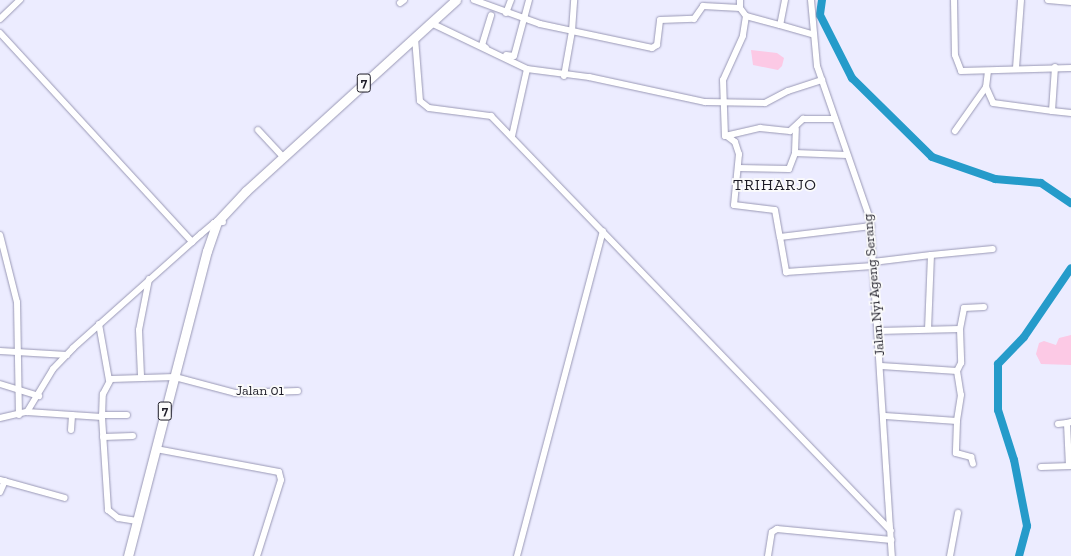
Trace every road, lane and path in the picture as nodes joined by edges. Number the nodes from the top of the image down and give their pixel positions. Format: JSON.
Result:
{"nodes":[{"id":1,"x":20,"y":0,"type":"edge"},
{"id":2,"x":456,"y":0,"type":"edge"},
{"id":3,"x":474,"y":0,"type":"edge"},
{"id":4,"x":511,"y":0,"type":"edge"},
{"id":5,"x":529,"y":0,"type":"edge"},
{"id":6,"x":574,"y":0,"type":"edge"},
{"id":7,"x":740,"y":0,"type":"edge"},
{"id":8,"x":785,"y":0,"type":"edge"},
{"id":9,"x":811,"y":0,"type":"edge"},
{"id":10,"x":954,"y":0,"type":"edge"},
{"id":11,"x":1021,"y":0,"type":"edge"},
{"id":12,"x":1048,"y":0,"type":"edge"},
{"id":13,"x":1071,"y":2,"type":"edge"},
{"id":14,"x":740,"y":8,"type":"junction"},
{"id":15,"x":506,"y":13,"type":"junction"},
{"id":16,"x":491,"y":15,"type":"dead end"},
{"id":17,"x":746,"y":16,"type":"junction"},
{"id":18,"x":0,"y":19,"type":"edge"},
{"id":19,"x":524,"y":19,"type":"junction"},
{"id":20,"x":431,"y":23,"type":"junction"},
{"id":21,"x":780,"y":25,"type":"junction"},
{"id":22,"x":572,"y":31,"type":"junction"},
{"id":23,"x":0,"y":33,"type":"edge"},
{"id":24,"x":812,"y":34,"type":"junction"},
{"id":25,"x":415,"y":38,"type":"junction"},
{"id":26,"x":1016,"y":68,"type":"junction"},
{"id":27,"x":1055,"y":68,"type":"junction"},
{"id":28,"x":1071,"y":68,"type":"edge"},
{"id":29,"x":527,"y":69,"type":"junction"},
{"id":30,"x":988,"y":71,"type":"junction"},
{"id":31,"x":564,"y":76,"type":"junction"},
{"id":32,"x":822,"y":80,"type":"junction"},
{"id":33,"x":986,"y":87,"type":"junction"},
{"id":34,"x":723,"y":102,"type":"junction"},
{"id":35,"x":1052,"y":111,"type":"junction"},
{"id":36,"x":1071,"y":113,"type":"edge"},
{"id":37,"x":835,"y":119,"type":"junction"},
{"id":38,"x":796,"y":129,"type":"junction"},
{"id":39,"x":258,"y":130,"type":"dead end"},
{"id":40,"x":955,"y":131,"type":"dead end"},
{"id":41,"x":512,"y":136,"type":"junction"},
{"id":42,"x":727,"y":136,"type":"junction"},
{"id":43,"x":795,"y":153,"type":"junction"},
{"id":44,"x":847,"y":155,"type":"junction"},
{"id":45,"x":282,"y":156,"type":"junction"},
{"id":46,"x":738,"y":168,"type":"junction"},
{"id":47,"x":220,"y":222,"type":"junction"},
{"id":48,"x":871,"y":226,"type":"junction"},
{"id":49,"x":602,"y":231,"type":"junction"},
{"id":50,"x":0,"y":235,"type":"edge"},
{"id":51,"x":211,"y":235,"type":"junction"},
{"id":52,"x":780,"y":237,"type":"junction"},
{"id":53,"x":192,"y":242,"type":"junction"},
{"id":54,"x":994,"y":249,"type":"dead end"},
{"id":55,"x":931,"y":255,"type":"junction"},
{"id":56,"x":873,"y":264,"type":"junction"},
{"id":57,"x":149,"y":279,"type":"junction"},
{"id":58,"x":984,"y":308,"type":"dead end"},
{"id":59,"x":99,"y":324,"type":"junction"},
{"id":60,"x":928,"y":329,"type":"junction"},
{"id":61,"x":960,"y":330,"type":"junction"},
{"id":62,"x":878,"y":331,"type":"junction"},
{"id":63,"x":0,"y":351,"type":"edge"},
{"id":64,"x":15,"y":354,"type":"junction"},
{"id":65,"x":66,"y":355,"type":"junction"},
{"id":66,"x":881,"y":366,"type":"junction"},
{"id":67,"x":957,"y":371,"type":"junction"},
{"id":68,"x":141,"y":376,"type":"junction"},
{"id":69,"x":175,"y":377,"type":"junction"},
{"id":70,"x":109,"y":380,"type":"junction"},
{"id":71,"x":0,"y":384,"type":"edge"},
{"id":72,"x":17,"y":388,"type":"junction"},
{"id":73,"x":298,"y":391,"type":"dead end"},
{"id":74,"x":39,"y":396,"type":"junction"},
{"id":75,"x":27,"y":412,"type":"junction"},
{"id":76,"x":19,"y":415,"type":"junction"},
{"id":77,"x":72,"y":415,"type":"junction"},
{"id":78,"x":127,"y":415,"type":"dead end"},
{"id":79,"x":102,"y":416,"type":"junction"},
{"id":80,"x":885,"y":416,"type":"junction"},
{"id":81,"x":0,"y":418,"type":"edge"},
{"id":82,"x":957,"y":421,"type":"junction"},
{"id":83,"x":1069,"y":422,"type":"edge"},
{"id":84,"x":1058,"y":424,"type":"dead end"},
{"id":85,"x":71,"y":430,"type":"dead end"},
{"id":86,"x":133,"y":436,"type":"dead end"},
{"id":87,"x":103,"y":437,"type":"junction"},
{"id":88,"x":156,"y":448,"type":"junction"},
{"id":89,"x":973,"y":464,"type":"dead end"},
{"id":90,"x":1070,"y":466,"type":"edge"},
{"id":91,"x":1040,"y":467,"type":"dead end"},
{"id":92,"x":2,"y":480,"type":"edge"},
{"id":93,"x":0,"y":492,"type":"edge"},
{"id":94,"x":65,"y":498,"type":"dead end"},
{"id":95,"x":958,"y":513,"type":"dead end"},
{"id":96,"x":137,"y":521,"type":"junction"},
{"id":97,"x":891,"y":531,"type":"junction"},
{"id":98,"x":891,"y":540,"type":"junction"},
{"id":99,"x":128,"y":556,"type":"edge"},
{"id":100,"x":257,"y":556,"type":"edge"},
{"id":101,"x":517,"y":556,"type":"edge"},
{"id":102,"x":768,"y":556,"type":"edge"},
{"id":103,"x":892,"y":556,"type":"edge"},
{"id":104,"x":950,"y":556,"type":"edge"}],
"edges":[{"from":1,"to":18,"type":"street"},
{"from":2,"to":20,"type":"highway","number":"7"},
{"from":3,"to":15,"type":"street"},
{"from":4,"to":15,"type":"street"},
{"from":5,"to":19,"type":"street"},
{"from":6,"to":22,"type":"street"},
{"from":7,"to":14,"type":"street"},
{"from":8,"to":21,"type":"street"},
{"from":9,"to":24,"type":"street","name":"Jalan Nyi Ageng Serang"},
{"from":10,"to":30,"type":"street"},
{"from":11,"to":26,"type":"street"},
{"from":12,"to":13,"type":"street"},
{"from":14,"to":17,"type":"street"},
{"from":14,"to":22,"type":"street"},
{"from":15,"to":19,"type":"street"},
{"from":16,"to":19,"type":"street"},
{"from":17,"to":21,"type":"street"},
{"from":17,"to":34,"type":"street"},
{"from":19,"to":22,"type":"street"},
{"from":20,"to":25,"type":"highway","number":"7"},
{"from":20,"to":29,"type":"street"},
{"from":21,"to":24,"type":"street"},
{"from":22,"to":31,"type":"street"},
{"from":23,"to":53,"type":"street"},
{"from":24,"to":32,"type":"street","name":"Jalan Nyi Ageng Serang"},
{"from":25,"to":41,"type":"street"},
{"from":25,"to":45,"type":"highway","number":"7"},
{"from":26,"to":27,"type":"street"},
{"from":26,"to":30,"type":"street"},
{"from":27,"to":28,"type":"street"},
{"from":27,"to":35,"type":"street"},
{"from":29,"to":31,"type":"street"},
{"from":29,"to":41,"type":"street"},
{"from":30,"to":33,"type":"street"},
{"from":31,"to":34,"type":"street"},
{"from":32,"to":34,"type":"street"},
{"from":32,"to":37,"type":"street","name":"Jalan Nyi Ageng Serang"},
{"from":33,"to":35,"type":"street"},
{"from":33,"to":40,"type":"street"},
{"from":34,"to":42,"type":"street"},
{"from":35,"to":36,"type":"street"},
{"from":37,"to":38,"type":"street"},
{"from":37,"to":44,"type":"street","name":"Jalan Nyi Ageng Serang"},
{"from":38,"to":42,"type":"street"},
{"from":38,"to":43,"type":"street"},
{"from":39,"to":45,"type":"street"},
{"from":41,"to":49,"type":"street"},
{"from":42,"to":46,"type":"street"},
{"from":43,"to":44,"type":"street"},
{"from":43,"to":46,"type":"street"},
{"from":44,"to":48,"type":"street","name":"Jalan Nyi Ageng Serang"},
{"from":45,"to":47,"type":"highway","number":"7"},
{"from":46,"to":52,"type":"street"},
{"from":47,"to":51,"type":"highway","number":"7"},
{"from":47,"to":51,"type":"street"},
{"from":48,"to":52,"type":"street"},
{"from":48,"to":56,"type":"street","name":"Jalan Nyi Ageng Serang"},
{"from":49,"to":97,"type":"street"},
{"from":49,"to":101,"type":"street"},
{"from":50,"to":64,"type":"street"},
{"from":51,"to":53,"type":"street"},
{"from":51,"to":69,"type":"highway","number":"7"},
{"from":52,"to":56,"type":"street"},
{"from":53,"to":57,"type":"street"},
{"from":54,"to":55,"type":"street"},
{"from":55,"to":56,"type":"street"},
{"from":55,"to":60,"type":"street"},
{"from":56,"to":62,"type":"street","name":"Jalan Nyi Ageng Serang"},
{"from":57,"to":59,"type":"street"},
{"from":57,"to":68,"type":"street"},
{"from":58,"to":61,"type":"street"},
{"from":59,"to":65,"type":"street"},
{"from":59,"to":70,"type":"street"},
{"from":60,"to":61,"type":"street"},
{"from":60,"to":62,"type":"street"},
{"from":61,"to":67,"type":"street"},
{"from":62,"to":66,"type":"street","name":"Jalan Nyi Ageng Serang"},
{"from":63,"to":64,"type":"street"},
{"from":64,"to":65,"type":"street"},
{"from":64,"to":72,"type":"street"},
{"from":65,"to":74,"type":"street"},
{"from":66,"to":67,"type":"street"},
{"from":66,"to":80,"type":"street","name":"Jalan Nyi Ageng Serang"},
{"from":67,"to":82,"type":"street"},
{"from":68,"to":69,"type":"street","name":"Jalan 01"},
{"from":68,"to":70,"type":"street","name":"Jalan 01"},
{"from":69,"to":73,"type":"street","name":"Jalan 01"},
{"from":69,"to":88,"type":"highway","number":"7"},
{"from":70,"to":79,"type":"street"},
{"from":71,"to":72,"type":"street"},
{"from":72,"to":74,"type":"street"},
{"from":72,"to":76,"type":"street"},
{"from":74,"to":75,"type":"street"},
{"from":75,"to":76,"type":"street"},
{"from":75,"to":77,"type":"street"},
{"from":76,"to":81,"type":"street"},
{"from":77,"to":79,"type":"street"},
{"from":77,"to":85,"type":"street"},
{"from":78,"to":79,"type":"street"},
{"from":79,"to":87,"type":"street"},
{"from":80,"to":82,"type":"street"},
{"from":80,"to":97,"type":"street","name":"Jalan Nyi Ageng Serang"},
{"from":82,"to":89,"type":"street"},
{"from":83,"to":84,"type":"street"},
{"from":83,"to":90,"type":"street"},
{"from":86,"to":87,"type":"street"},
{"from":87,"to":96,"type":"street"},
{"from":88,"to":96,"type":"highway","number":"7"},
{"from":88,"to":100,"type":"street"},
{"from":90,"to":91,"type":"street"},
{"from":92,"to":93,"type":"street"},
{"from":92,"to":94,"type":"street"},
{"from":95,"to":104,"type":"street"},
{"from":96,"to":99,"type":"highway","number":"7"},
{"from":97,"to":98,"type":"street","name":"Jalan Nyi Ageng Serang"},
{"from":98,"to":102,"type":"street"},
{"from":98,"to":103,"type":"street","name":"Jalan Nyi Ageng Serang"}]}
